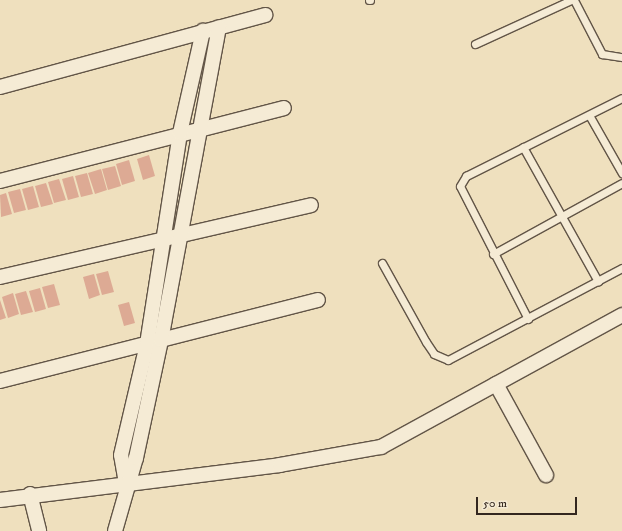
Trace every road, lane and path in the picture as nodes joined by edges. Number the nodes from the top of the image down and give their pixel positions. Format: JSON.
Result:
{"nodes":[{"id":1,"x":571,"y":0,"type":"edge"},
{"id":2,"x":574,"y":0,"type":"edge"},
{"id":3,"x":265,"y":15,"type":"dead end"},
{"id":4,"x":219,"y":27,"type":"junction"},
{"id":5,"x":203,"y":31,"type":"junction"},
{"id":6,"x":475,"y":44,"type":"dead end"},
{"id":7,"x":622,"y":58,"type":"edge"},
{"id":8,"x":0,"y":87,"type":"edge"},
{"id":9,"x":622,"y":98,"type":"edge"},
{"id":10,"x":284,"y":108,"type":"dead end"},
{"id":11,"x":589,"y":114,"type":"junction"},
{"id":12,"x":199,"y":129,"type":"junction"},
{"id":13,"x":180,"y":133,"type":"junction"},
{"id":14,"x":523,"y":147,"type":"junction"},
{"id":15,"x":622,"y":173,"type":"edge"},
{"id":16,"x":0,"y":181,"type":"edge"},
{"id":17,"x":622,"y":183,"type":"edge"},
{"id":18,"x":311,"y":205,"type":"dead end"},
{"id":19,"x":562,"y":217,"type":"junction"},
{"id":20,"x":172,"y":238,"type":"junction"},
{"id":21,"x":493,"y":254,"type":"junction"},
{"id":22,"x":382,"y":263,"type":"dead end"},
{"id":23,"x":622,"y":268,"type":"edge"},
{"id":24,"x":0,"y":277,"type":"edge"},
{"id":25,"x":598,"y":281,"type":"junction"},
{"id":26,"x":318,"y":300,"type":"dead end"},
{"id":27,"x":622,"y":315,"type":"edge"},
{"id":28,"x":528,"y":319,"type":"junction"},
{"id":29,"x":161,"y":340,"type":"junction"},
{"id":30,"x":147,"y":344,"type":"junction"},
{"id":31,"x":0,"y":381,"type":"edge"},
{"id":32,"x":496,"y":384,"type":"junction"},
{"id":33,"x":546,"y":475,"type":"dead end"},
{"id":34,"x":126,"y":486,"type":"junction"},
{"id":35,"x":30,"y":494,"type":"junction"},
{"id":36,"x":0,"y":500,"type":"edge"},
{"id":37,"x":39,"y":531,"type":"edge"},
{"id":38,"x":115,"y":531,"type":"edge"}],
"edges":[{"from":1,"to":6,"type":"lane"},
{"from":2,"to":7,"type":"lane"},
{"from":3,"to":4,"type":"street"},
{"from":4,"to":5,"type":"street"},
{"from":4,"to":12,"type":"street"},
{"from":5,"to":8,"type":"street"},
{"from":5,"to":13,"type":"street"},
{"from":9,"to":11,"type":"lane"},
{"from":10,"to":12,"type":"street"},
{"from":11,"to":14,"type":"lane"},
{"from":11,"to":15,"type":"lane"},
{"from":12,"to":13,"type":"street"},
{"from":12,"to":20,"type":"street"},
{"from":13,"to":16,"type":"street"},
{"from":13,"to":20,"type":"street"},
{"from":14,"to":19,"type":"lane"},
{"from":14,"to":21,"type":"lane"},
{"from":17,"to":19,"type":"lane"},
{"from":18,"to":20,"type":"street"},
{"from":19,"to":21,"type":"lane"},
{"from":19,"to":25,"type":"lane"},
{"from":20,"to":24,"type":"street"},
{"from":20,"to":29,"type":"street"},
{"from":20,"to":30,"type":"street"},
{"from":21,"to":28,"type":"lane"},
{"from":22,"to":28,"type":"lane"},
{"from":23,"to":25,"type":"lane"},
{"from":25,"to":28,"type":"lane"},
{"from":26,"to":29,"type":"street"},
{"from":27,"to":32,"type":"street"},
{"from":29,"to":30,"type":"street"},
{"from":29,"to":34,"type":"street"},
{"from":30,"to":31,"type":"street"},
{"from":30,"to":34,"type":"street"},
{"from":32,"to":33,"type":"street"},
{"from":32,"to":34,"type":"street"},
{"from":34,"to":35,"type":"street"},
{"from":34,"to":38,"type":"street"},
{"from":35,"to":36,"type":"street"},
{"from":35,"to":37,"type":"street"}]}
